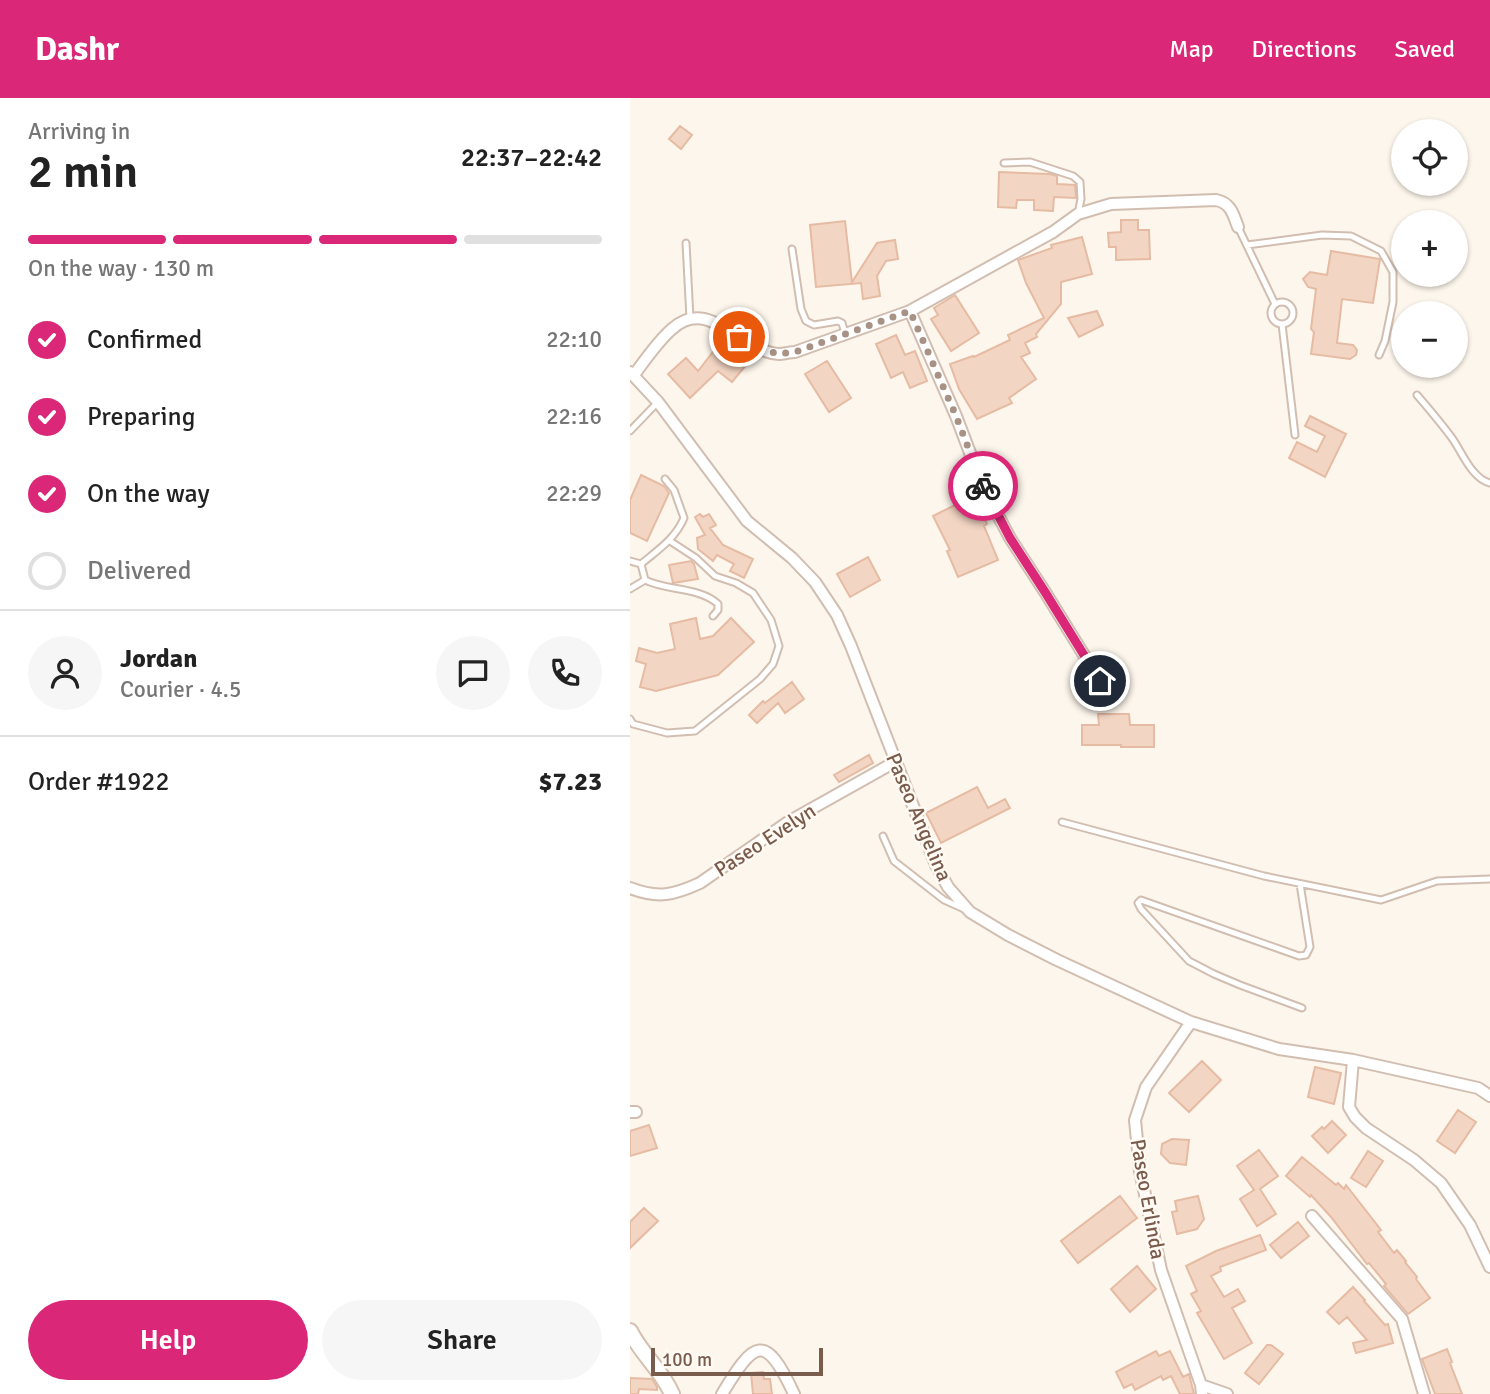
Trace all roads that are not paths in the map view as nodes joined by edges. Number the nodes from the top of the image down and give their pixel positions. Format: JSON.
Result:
{"nodes":[{"id":1,"x":1004,"y":163,"type":"dead end"},
{"id":2,"x":1077,"y":214,"type":"junction"},
{"id":3,"x":1238,"y":226,"type":"joint"},
{"id":4,"x":686,"y":243,"type":"dead end"},
{"id":5,"x":1247,"y":245,"type":"junction"},
{"id":6,"x":792,"y":250,"type":"dead end"},
{"id":7,"x":1275,"y":304,"type":"junction"},
{"id":8,"x":910,"y":311,"type":"junction"},
{"id":9,"x":690,"y":317,"type":"junction"},
{"id":10,"x":1282,"y":324,"type":"junction"},
{"id":11,"x":845,"y":333,"type":"junction"},
{"id":12,"x":1379,"y":355,"type":"dead end"},
{"id":13,"x":632,"y":373,"type":"edge"},
{"id":14,"x":1417,"y":395,"type":"dead end"},
{"id":15,"x":658,"y":402,"type":"junction"},
{"id":16,"x":630,"y":431,"type":"edge"},
{"id":17,"x":1295,"y":435,"type":"dead end"},
{"id":18,"x":665,"y":479,"type":"dead end"},
{"id":19,"x":1490,"y":483,"type":"edge"},
{"id":20,"x":670,"y":541,"type":"junction"},
{"id":21,"x":630,"y":561,"type":"edge"},
{"id":22,"x":641,"y":564,"type":"junction"},
{"id":23,"x":645,"y":580,"type":"junction"},
{"id":24,"x":630,"y":589,"type":"edge"},
{"id":25,"x":713,"y":616,"type":"dead end"},
{"id":26,"x":1100,"y":681,"type":"dead end"},
{"id":27,"x":630,"y":719,"type":"edge"},
{"id":28,"x":895,"y":762,"type":"junction"},
{"id":29,"x":1062,"y":822,"type":"dead end"},
{"id":30,"x":883,"y":836,"type":"dead end"},
{"id":31,"x":1490,"y":879,"type":"edge"},
{"id":32,"x":1300,"y":884,"type":"junction"},
{"id":33,"x":630,"y":888,"type":"edge"},
{"id":34,"x":970,"y":912,"type":"junction"},
{"id":35,"x":1302,"y":1008,"type":"dead end"},
{"id":36,"x":1191,"y":1022,"type":"junction"},
{"id":37,"x":1353,"y":1060,"type":"junction"},
{"id":38,"x":1490,"y":1096,"type":"edge"},
{"id":39,"x":1312,"y":1216,"type":"dead end"},
{"id":40,"x":1490,"y":1267,"type":"edge"},
{"id":41,"x":630,"y":1331,"type":"edge"},
{"id":42,"x":1201,"y":1390,"type":"edge"},
{"id":43,"x":672,"y":1394,"type":"edge"},
{"id":44,"x":722,"y":1394,"type":"edge"},
{"id":45,"x":794,"y":1394,"type":"edge"},
{"id":46,"x":1227,"y":1394,"type":"edge"},
{"id":47,"x":1424,"y":1394,"type":"edge"}],
"edges":[{"from":1,"to":2,"type":"lane"},
{"from":2,"to":3,"type":"street"},
{"from":2,"to":8,"type":"street"},
{"from":3,"to":5,"type":"lane"},
{"from":4,"to":9,"type":"lane"},
{"from":5,"to":7,"type":"lane"},
{"from":5,"to":12,"type":"lane"},
{"from":6,"to":11,"type":"lane"},
{"from":7,"to":10,"type":"lane"},
{"from":7,"to":10,"type":"lane"},
{"from":8,"to":11,"type":"street"},
{"from":8,"to":26,"type":"street"},
{"from":9,"to":11,"type":"street"},
{"from":9,"to":13,"type":"street"},
{"from":10,"to":17,"type":"lane"},
{"from":13,"to":15,"type":"street","name":"Paseo Angelina"},
{"from":14,"to":19,"type":"lane"},
{"from":15,"to":16,"type":"lane"},
{"from":15,"to":28,"type":"street","name":"Paseo Angelina"},
{"from":18,"to":20,"type":"lane"},
{"from":20,"to":22,"type":"lane"},
{"from":20,"to":27,"type":"lane"},
{"from":21,"to":22,"type":"lane"},
{"from":22,"to":23,"type":"lane"},
{"from":23,"to":24,"type":"lane"},
{"from":23,"to":25,"type":"lane"},
{"from":28,"to":33,"type":"street","name":"Paseo Evelyn"},
{"from":28,"to":34,"type":"street","name":"Paseo Angelina"},
{"from":29,"to":32,"type":"lane"},
{"from":30,"to":34,"type":"lane"},
{"from":31,"to":32,"type":"lane"},
{"from":32,"to":35,"type":"lane"},
{"from":34,"to":36,"type":"street","name":"Paseo Angelina"},
{"from":36,"to":37,"type":"street","name":"Paseo Angelina"},
{"from":36,"to":42,"type":"street","name":"Paseo Erlinda"},
{"from":37,"to":38,"type":"street","name":"Paseo Angelina"},
{"from":37,"to":40,"type":"street"},
{"from":39,"to":47,"type":"street"},
{"from":41,"to":43,"type":"street"},
{"from":42,"to":46,"type":"street","name":"Paseo Erlinda"},
{"from":44,"to":45,"type":"street"}]}
